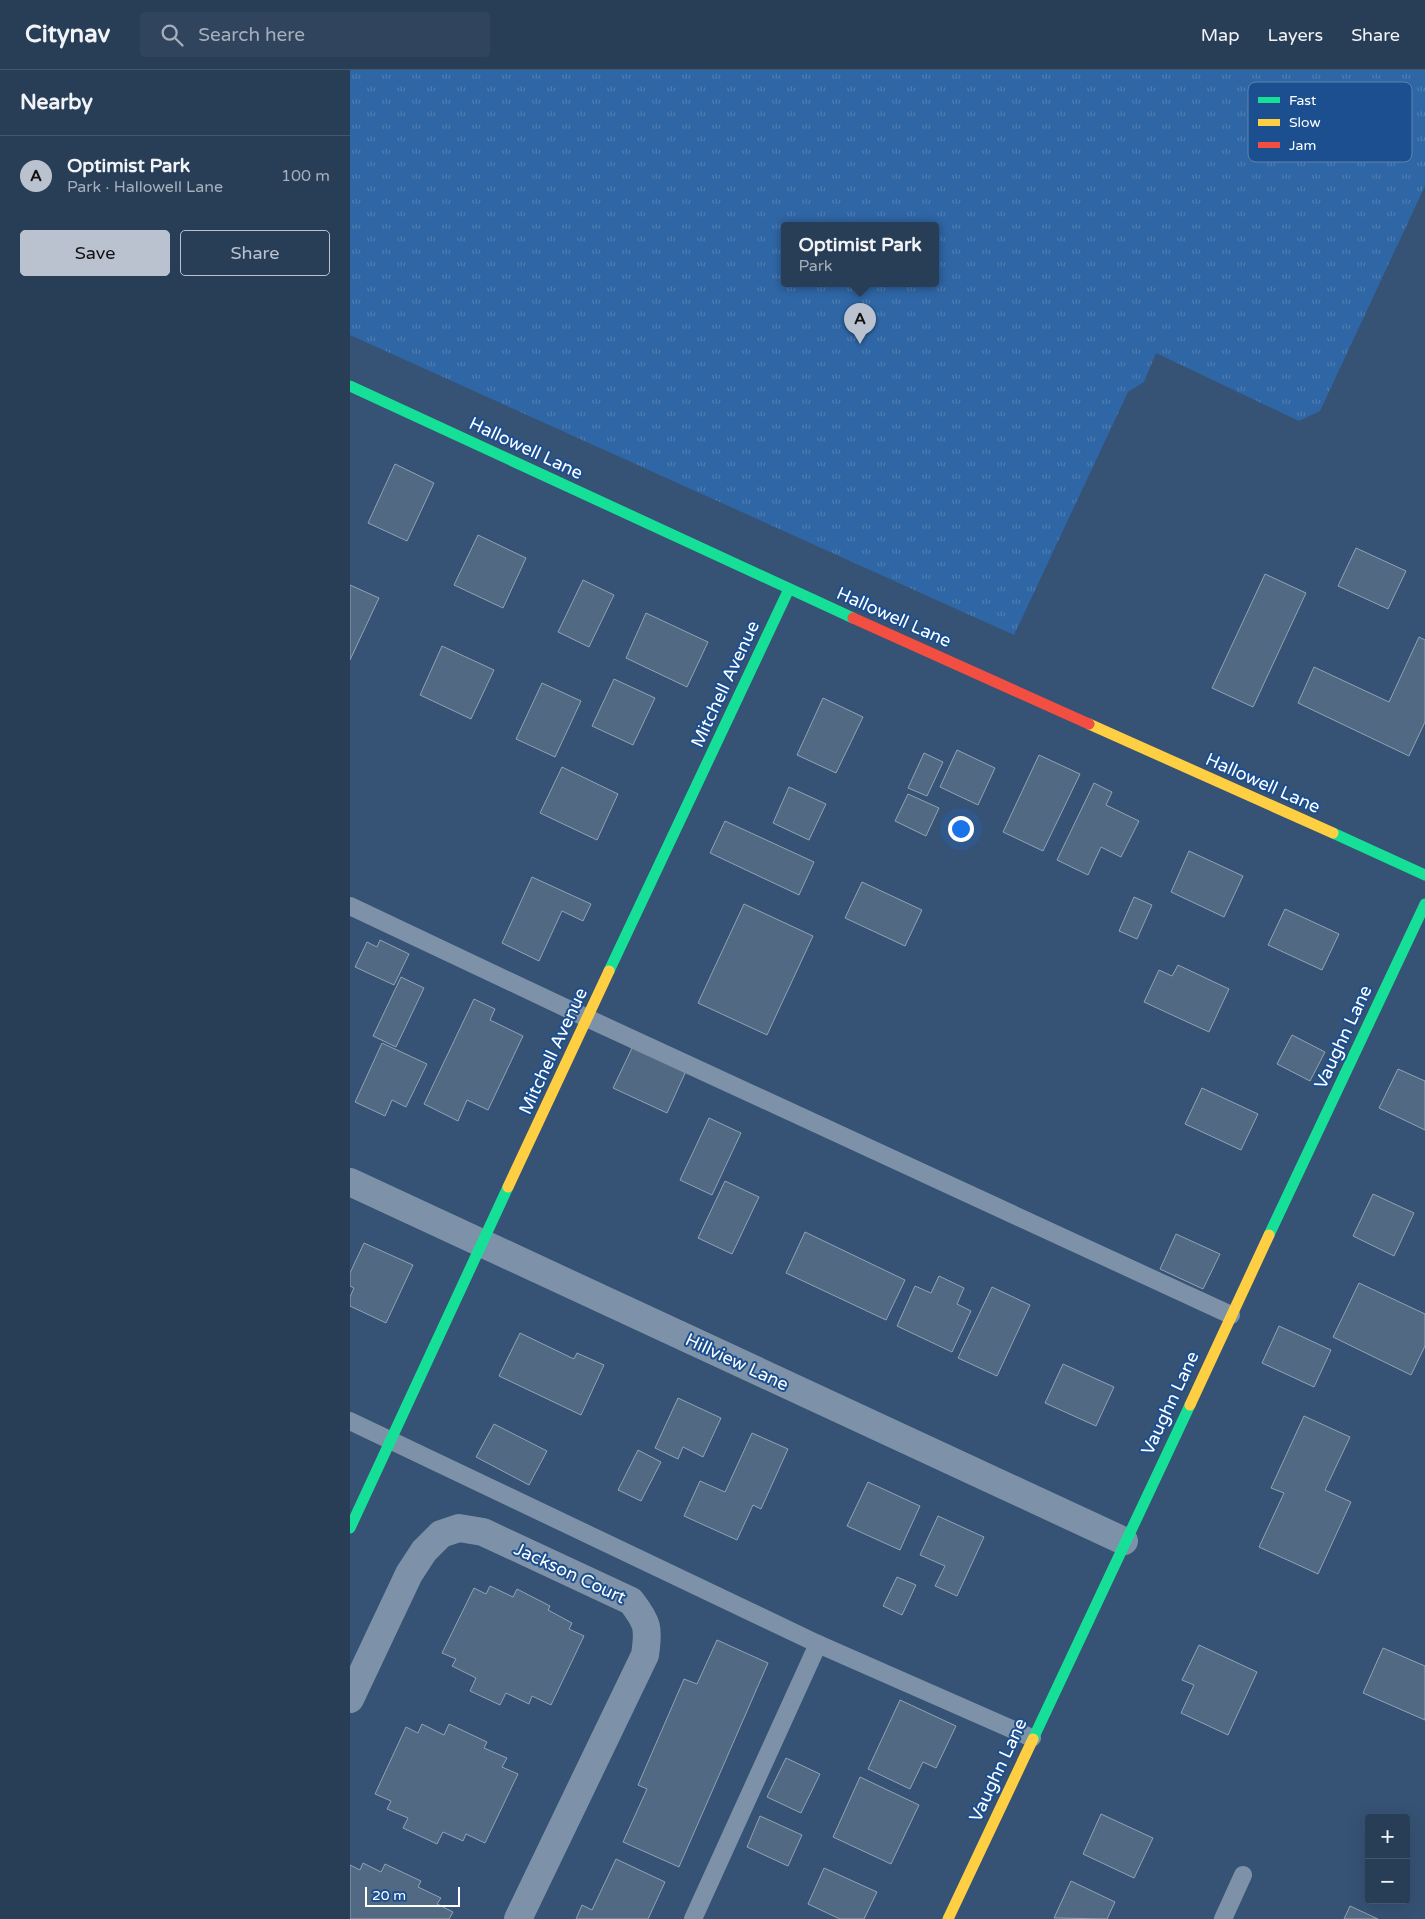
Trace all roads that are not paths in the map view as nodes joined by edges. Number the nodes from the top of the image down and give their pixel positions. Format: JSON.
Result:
{"nodes":[{"id":1,"x":350,"y":386,"type":"edge"},
{"id":2,"x":790,"y":590,"type":"junction"},
{"id":3,"x":1425,"y":875,"type":"edge"},
{"id":4,"x":1425,"y":904,"type":"edge"},
{"id":5,"x":350,"y":906,"type":"edge"},
{"id":6,"x":587,"y":1018,"type":"junction"},
{"id":7,"x":350,"y":1182,"type":"edge"},
{"id":8,"x":481,"y":1243,"type":"junction"},
{"id":9,"x":1231,"y":1315,"type":"junction"},
{"id":10,"x":350,"y":1421,"type":"edge"},
{"id":11,"x":391,"y":1440,"type":"junction"},
{"id":12,"x":350,"y":1528,"type":"edge"},
{"id":13,"x":1124,"y":1541,"type":"junction"},
{"id":14,"x":818,"y":1644,"type":"junction"},
{"id":15,"x":350,"y":1699,"type":"edge"},
{"id":16,"x":1032,"y":1738,"type":"junction"},
{"id":17,"x":1243,"y":1875,"type":"dead end"},
{"id":18,"x":518,"y":1919,"type":"edge"},
{"id":19,"x":693,"y":1919,"type":"edge"},
{"id":20,"x":948,"y":1919,"type":"edge"},
{"id":21,"x":1223,"y":1919,"type":"edge"}],
"edges":[{"from":1,"to":2,"type":"street","name":"Hallowell Lane"},
{"from":2,"to":3,"type":"street","name":"Hallowell Lane"},
{"from":2,"to":6,"type":"street","name":"Mitchell Avenue"},
{"from":4,"to":9,"type":"street","name":"Vaughn Lane"},
{"from":5,"to":6,"type":"lane"},
{"from":6,"to":8,"type":"street","name":"Mitchell Avenue"},
{"from":6,"to":9,"type":"lane"},
{"from":7,"to":8,"type":"street","name":"Hillview Lane"},
{"from":8,"to":11,"type":"street","name":"Mitchell Avenue"},
{"from":8,"to":13,"type":"street","name":"Hillview Lane"},
{"from":9,"to":13,"type":"street","name":"Vaughn Lane"},
{"from":10,"to":11,"type":"lane"},
{"from":11,"to":12,"type":"street","name":"Mitchell Avenue"},
{"from":11,"to":14,"type":"lane"},
{"from":13,"to":16,"type":"street","name":"Vaughn Lane"},
{"from":14,"to":16,"type":"lane"},
{"from":14,"to":19,"type":"lane"},
{"from":15,"to":18,"type":"street","name":"Jackson Court"},
{"from":16,"to":20,"type":"street","name":"Vaughn Lane"},
{"from":17,"to":21,"type":"lane"}]}
